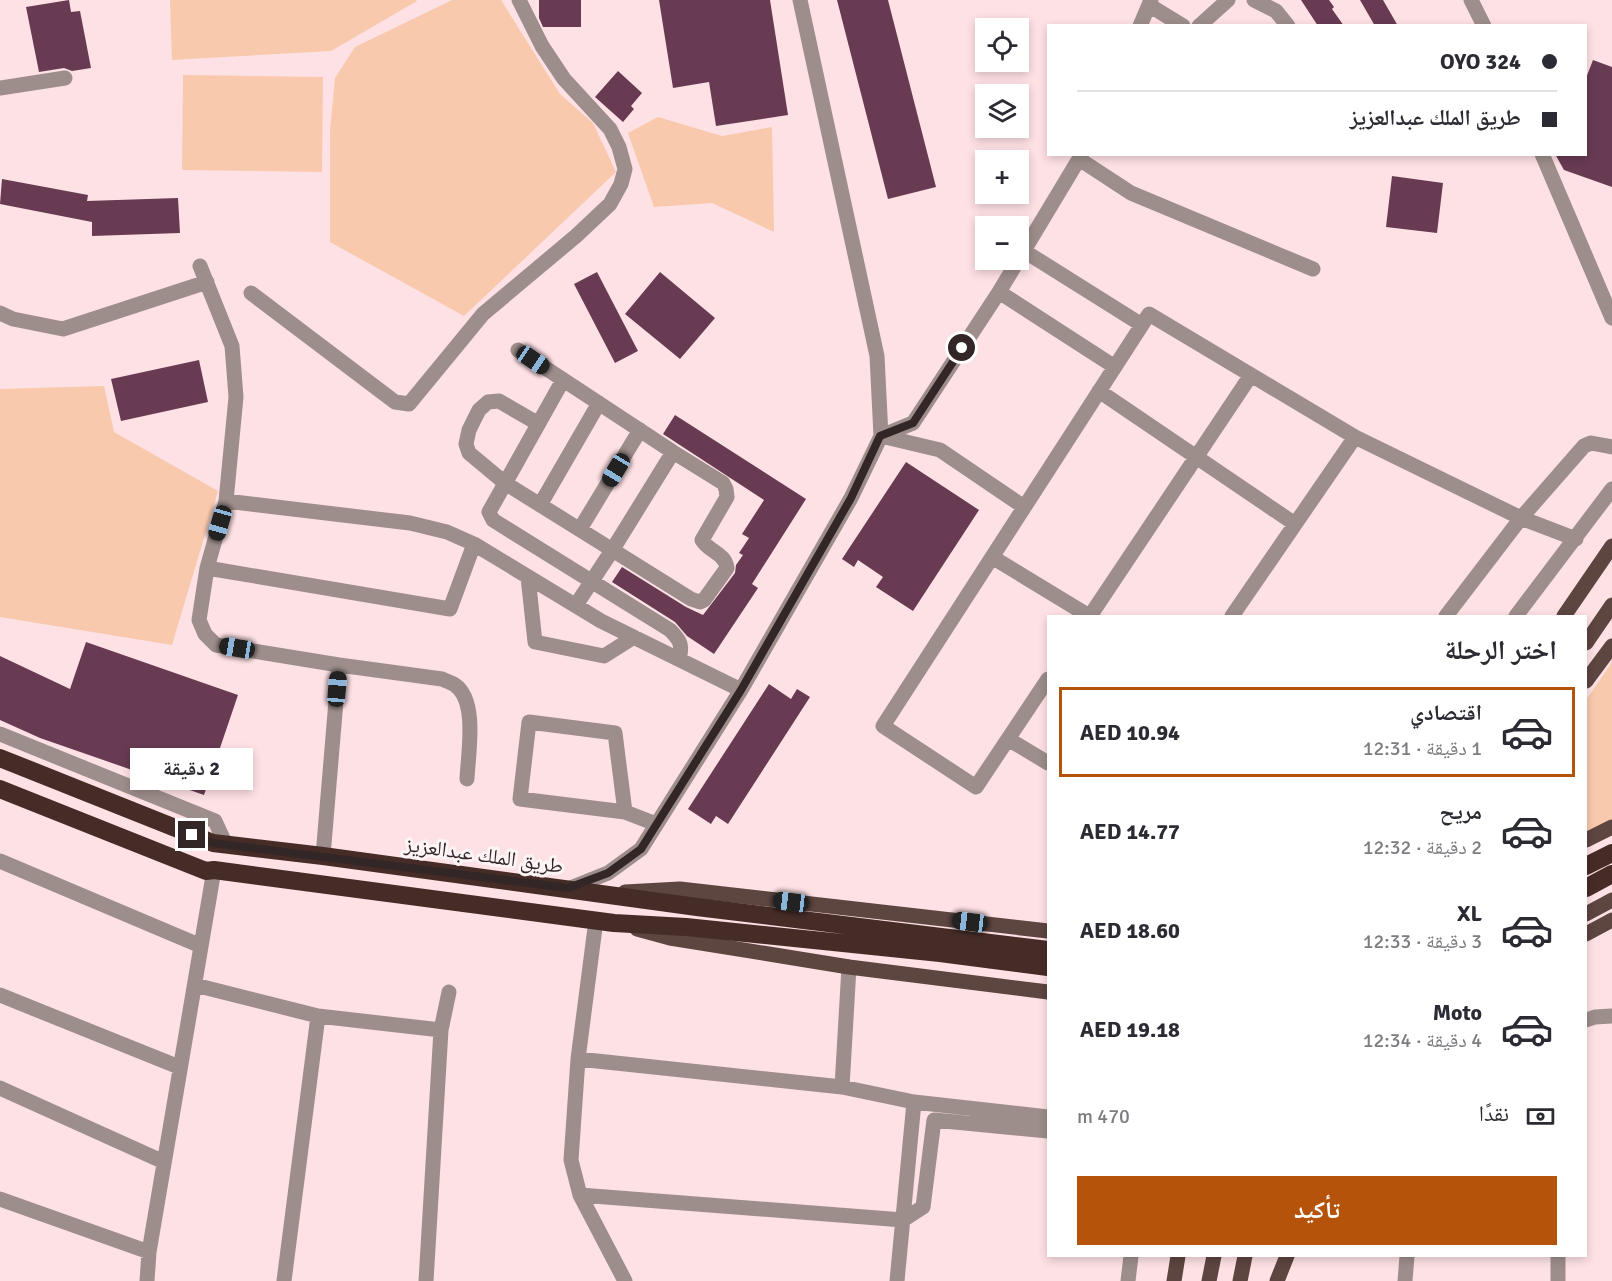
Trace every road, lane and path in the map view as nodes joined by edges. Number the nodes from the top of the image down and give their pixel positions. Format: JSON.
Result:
{"nodes":[{"id":1,"x":519,"y":0,"type":"edge"},
{"id":2,"x":800,"y":0,"type":"edge"},
{"id":3,"x":1227,"y":0,"type":"edge"},
{"id":4,"x":1254,"y":0,"type":"edge"},
{"id":5,"x":1471,"y":0,"type":"edge"},
{"id":6,"x":1150,"y":2,"type":"edge"},
{"id":7,"x":1141,"y":24,"type":"edge"},
{"id":8,"x":1180,"y":24,"type":"edge"},
{"id":9,"x":1201,"y":24,"type":"edge"},
{"id":10,"x":1286,"y":24,"type":"edge"},
{"id":11,"x":1483,"y":24,"type":"edge"},
{"id":12,"x":65,"y":78,"type":"dead end"},
{"id":13,"x":0,"y":88,"type":"edge"},
{"id":14,"x":1543,"y":156,"type":"edge"},
{"id":15,"x":1080,"y":157,"type":"edge"},
{"id":16,"x":1029,"y":243,"type":"edge"},
{"id":17,"x":1029,"y":254,"type":"edge"},
{"id":18,"x":200,"y":266,"type":"dead end"},
{"id":19,"x":1313,"y":269,"type":"dead end"},
{"id":20,"x":1012,"y":270,"type":"edge"},
{"id":21,"x":207,"y":282,"type":"junction"},
{"id":22,"x":999,"y":292,"type":"junction"},
{"id":23,"x":251,"y":293,"type":"dead end"},
{"id":24,"x":0,"y":313,"type":"edge"},
{"id":25,"x":1612,"y":318,"type":"edge"},
{"id":26,"x":1142,"y":325,"type":"junction"},
{"id":27,"x":518,"y":350,"type":"dead end"},
{"id":28,"x":1115,"y":367,"type":"junction"},
{"id":29,"x":1251,"y":375,"type":"junction"},
{"id":30,"x":563,"y":380,"type":"junction"},
{"id":31,"x":1099,"y":391,"type":"junction"},
{"id":32,"x":599,"y":404,"type":"junction"},
{"id":33,"x":537,"y":423,"type":"junction"},
{"id":34,"x":640,"y":430,"type":"junction"},
{"id":35,"x":880,"y":436,"type":"junction"},
{"id":36,"x":1355,"y":437,"type":"junction"},
{"id":37,"x":1612,"y":447,"type":"edge"},
{"id":38,"x":673,"y":452,"type":"junction"},
{"id":39,"x":1196,"y":457,"type":"junction"},
{"id":40,"x":505,"y":483,"type":"junction"},
{"id":41,"x":1612,"y":489,"type":"edge"},
{"id":42,"x":226,"y":501,"type":"junction"},
{"id":43,"x":540,"y":505,"type":"junction"},
{"id":44,"x":1024,"y":507,"type":"junction"},
{"id":45,"x":1521,"y":518,"type":"junction"},
{"id":46,"x":1295,"y":524,"type":"junction"},
{"id":47,"x":580,"y":529,"type":"junction"},
{"id":48,"x":1576,"y":539,"type":"junction"},
{"id":49,"x":474,"y":544,"type":"junction"},
{"id":50,"x":1612,"y":546,"type":"edge"},
{"id":51,"x":613,"y":549,"type":"junction"},
{"id":52,"x":992,"y":556,"type":"junction"},
{"id":53,"x":207,"y":568,"type":"junction"},
{"id":54,"x":528,"y":577,"type":"junction"},
{"id":55,"x":592,"y":581,"type":"junction"},
{"id":56,"x":576,"y":605,"type":"junction"},
{"id":57,"x":1612,"y":605,"type":"edge"},
{"id":58,"x":1088,"y":615,"type":"edge"},
{"id":59,"x":1091,"y":615,"type":"edge"},
{"id":60,"x":1233,"y":615,"type":"edge"},
{"id":61,"x":1447,"y":615,"type":"edge"},
{"id":62,"x":1517,"y":615,"type":"edge"},
{"id":63,"x":1565,"y":615,"type":"edge"},
{"id":64,"x":634,"y":637,"type":"junction"},
{"id":65,"x":1587,"y":642,"type":"edge"},
{"id":66,"x":1612,"y":646,"type":"edge"},
{"id":67,"x":679,"y":659,"type":"junction"},
{"id":68,"x":339,"y":665,"type":"junction"},
{"id":69,"x":1047,"y":680,"type":"edge"},
{"id":70,"x":1587,"y":680,"type":"edge"},
{"id":71,"x":741,"y":690,"type":"junction"},
{"id":72,"x":0,"y":734,"type":"edge"},
{"id":73,"x":1008,"y":739,"type":"junction"},
{"id":74,"x":0,"y":758,"type":"edge"},
{"id":75,"x":1047,"y":762,"type":"edge"},
{"id":76,"x":467,"y":779,"type":"dead end"},
{"id":77,"x":0,"y":789,"type":"edge"},
{"id":78,"x":625,"y":812,"type":"junction"},
{"id":79,"x":657,"y":824,"type":"junction"},
{"id":80,"x":1612,"y":826,"type":"edge"},
{"id":81,"x":1587,"y":839,"type":"edge"},
{"id":82,"x":226,"y":845,"type":"junction"},
{"id":83,"x":1612,"y":853,"type":"edge"},
{"id":84,"x":323,"y":856,"type":"junction"},
{"id":85,"x":0,"y":861,"type":"edge"},
{"id":86,"x":1587,"y":866,"type":"edge"},
{"id":87,"x":214,"y":870,"type":"junction"},
{"id":88,"x":1612,"y":874,"type":"edge"},
{"id":89,"x":1587,"y":887,"type":"edge"},
{"id":90,"x":568,"y":888,"type":"junction"},
{"id":91,"x":601,"y":893,"type":"junction"},
{"id":92,"x":1612,"y":900,"type":"edge"},
{"id":93,"x":1587,"y":913,"type":"edge"},
{"id":94,"x":1612,"y":920,"type":"edge"},
{"id":95,"x":605,"y":922,"type":"junction"},
{"id":96,"x":1047,"y":924,"type":"edge"},
{"id":97,"x":1015,"y":927,"type":"junction"},
{"id":98,"x":1047,"y":931,"type":"edge"},
{"id":99,"x":1587,"y":933,"type":"edge"},
{"id":100,"x":201,"y":946,"type":"junction"},
{"id":101,"x":1047,"y":950,"type":"edge"},
{"id":102,"x":849,"y":967,"type":"junction"},
{"id":103,"x":1047,"y":968,"type":"edge"},
{"id":104,"x":195,"y":985,"type":"junction"},
{"id":105,"x":449,"y":992,"type":"dead end"},
{"id":106,"x":1047,"y":992,"type":"edge"},
{"id":107,"x":0,"y":995,"type":"edge"},
{"id":108,"x":318,"y":1016,"type":"junction"},
{"id":109,"x":1612,"y":1016,"type":"edge"},
{"id":110,"x":1587,"y":1020,"type":"edge"},
{"id":111,"x":441,"y":1030,"type":"junction"},
{"id":112,"x":578,"y":1059,"type":"junction"},
{"id":113,"x":179,"y":1067,"type":"junction"},
{"id":114,"x":842,"y":1087,"type":"junction"},
{"id":115,"x":0,"y":1088,"type":"edge"},
{"id":116,"x":914,"y":1102,"type":"junction"},
{"id":117,"x":1047,"y":1117,"type":"edge"},
{"id":118,"x":1047,"y":1131,"type":"edge"},
{"id":119,"x":164,"y":1162,"type":"junction"},
{"id":120,"x":580,"y":1195,"type":"junction"},
{"id":121,"x":0,"y":1199,"type":"edge"},
{"id":122,"x":903,"y":1220,"type":"junction"},
{"id":123,"x":149,"y":1252,"type":"junction"},
{"id":124,"x":1131,"y":1257,"type":"edge"},
{"id":125,"x":1178,"y":1257,"type":"edge"},
{"id":126,"x":1214,"y":1257,"type":"edge"},
{"id":127,"x":1245,"y":1257,"type":"edge"},
{"id":128,"x":1276,"y":1257,"type":"edge"},
{"id":129,"x":1287,"y":1257,"type":"edge"},
{"id":130,"x":1407,"y":1257,"type":"edge"},
{"id":131,"x":1558,"y":1257,"type":"edge"},
{"id":132,"x":147,"y":1281,"type":"edge"},
{"id":133,"x":284,"y":1281,"type":"edge"},
{"id":134,"x":426,"y":1281,"type":"edge"},
{"id":135,"x":625,"y":1281,"type":"edge"},
{"id":136,"x":897,"y":1281,"type":"edge"},
{"id":137,"x":1128,"y":1281,"type":"edge"},
{"id":138,"x":1174,"y":1281,"type":"edge"},
{"id":139,"x":1209,"y":1281,"type":"edge"},
{"id":140,"x":1240,"y":1281,"type":"edge"},
{"id":141,"x":1272,"y":1281,"type":"edge"},
{"id":142,"x":1277,"y":1281,"type":"edge"},
{"id":143,"x":1405,"y":1281,"type":"edge"},
{"id":144,"x":1558,"y":1281,"type":"edge"}],
"edges":[{"from":1,"to":23,"type":"street"},
{"from":2,"to":35,"type":"street"},
{"from":3,"to":9,"type":"street"},
{"from":4,"to":10,"type":"street"},
{"from":5,"to":11,"type":"street"},
{"from":6,"to":7,"type":"street"},
{"from":6,"to":8,"type":"street"},
{"from":12,"to":13,"type":"street"},
{"from":14,"to":25,"type":"street"},
{"from":15,"to":16,"type":"street"},
{"from":15,"to":19,"type":"street"},
{"from":17,"to":26,"type":"street"},
{"from":18,"to":21,"type":"street"},
{"from":20,"to":22,"type":"street"},
{"from":21,"to":24,"type":"street"},
{"from":21,"to":42,"type":"street"},
{"from":22,"to":28,"type":"street"},
{"from":22,"to":35,"type":"street"},
{"from":26,"to":28,"type":"street"},
{"from":26,"to":29,"type":"street"},
{"from":27,"to":30,"type":"street"},
{"from":28,"to":31,"type":"street"},
{"from":29,"to":36,"type":"street"},
{"from":29,"to":39,"type":"street"},
{"from":30,"to":32,"type":"street"},
{"from":30,"to":33,"type":"street"},
{"from":31,"to":39,"type":"street"},
{"from":31,"to":44,"type":"street"},
{"from":32,"to":34,"type":"street"},
{"from":32,"to":43,"type":"street"},
{"from":33,"to":40,"type":"street"},
{"from":33,"to":40,"type":"street"},
{"from":34,"to":38,"type":"street"},
{"from":34,"to":47,"type":"street"},
{"from":35,"to":44,"type":"street"},
{"from":35,"to":71,"type":"street"},
{"from":36,"to":45,"type":"street"},
{"from":36,"to":46,"type":"street"},
{"from":37,"to":45,"type":"street"},
{"from":38,"to":51,"type":"street"},
{"from":38,"to":51,"type":"street"},
{"from":39,"to":46,"type":"street"},
{"from":39,"to":59,"type":"street"},
{"from":40,"to":43,"type":"street"},
{"from":40,"to":55,"type":"street"},
{"from":41,"to":48,"type":"street"},
{"from":42,"to":49,"type":"street"},
{"from":42,"to":53,"type":"street"},
{"from":43,"to":47,"type":"street"},
{"from":44,"to":52,"type":"street"},
{"from":45,"to":48,"type":"street"},
{"from":45,"to":61,"type":"street"},
{"from":46,"to":60,"type":"street"},
{"from":47,"to":51,"type":"street"},
{"from":48,"to":62,"type":"street"},
{"from":49,"to":53,"type":"street"},
{"from":49,"to":54,"type":"street"},
{"from":50,"to":63,"type":"main road"},
{"from":51,"to":55,"type":"street"},
{"from":52,"to":58,"type":"street"},
{"from":52,"to":73,"type":"street"},
{"from":53,"to":68,"type":"street"},
{"from":54,"to":56,"type":"street"},
{"from":54,"to":64,"type":"street"},
{"from":55,"to":56,"type":"street"},
{"from":55,"to":67,"type":"street"},
{"from":56,"to":64,"type":"street"},
{"from":57,"to":65,"type":"main road"},
{"from":64,"to":67,"type":"street"},
{"from":66,"to":70,"type":"main road"},
{"from":67,"to":71,"type":"street"},
{"from":68,"to":76,"type":"street"},
{"from":68,"to":84,"type":"street"},
{"from":69,"to":73,"type":"street"},
{"from":71,"to":79,"type":"street"},
{"from":72,"to":82,"type":"street"},
{"from":73,"to":75,"type":"street"},
{"from":74,"to":82,"type":"highway","name":"طريق الملك عبدالعزيز"},
{"from":77,"to":87,"type":"highway"},
{"from":78,"to":78,"type":"street"},
{"from":78,"to":79,"type":"street"},
{"from":79,"to":90,"type":"street"},
{"from":80,"to":81,"type":"main road"},
{"from":82,"to":84,"type":"highway","name":"طريق الملك عبدالعزيز"},
{"from":83,"to":86,"type":"highway"},
{"from":84,"to":90,"type":"highway","name":"طريق الملك عبدالعزيز"},
{"from":85,"to":100,"type":"street"},
{"from":87,"to":95,"type":"highway"},
{"from":87,"to":100,"type":"street"},
{"from":88,"to":89,"type":"highway"},
{"from":90,"to":91,"type":"highway","name":"طريق الملك عبدالعزيز"},
{"from":91,"to":97,"type":"main road"},
{"from":91,"to":101,"type":"highway","name":"طريق الملك عبدالعزيز"},
{"from":92,"to":93,"type":"main road"},
{"from":94,"to":99,"type":"main road"},
{"from":95,"to":102,"type":"main road"},
{"from":95,"to":103,"type":"highway"},
{"from":95,"to":112,"type":"street"},
{"from":96,"to":97,"type":"main road"},
{"from":97,"to":98,"type":"main road"},
{"from":100,"to":104,"type":"street"},
{"from":102,"to":106,"type":"main road"},
{"from":102,"to":114,"type":"street"},
{"from":104,"to":108,"type":"street"},
{"from":104,"to":113,"type":"street"},
{"from":105,"to":111,"type":"street"},
{"from":107,"to":113,"type":"street"},
{"from":108,"to":111,"type":"street"},
{"from":108,"to":133,"type":"street"},
{"from":109,"to":110,"type":"street"},
{"from":111,"to":134,"type":"street"},
{"from":112,"to":114,"type":"street"},
{"from":112,"to":120,"type":"street"},
{"from":113,"to":119,"type":"street"},
{"from":114,"to":116,"type":"street"},
{"from":115,"to":119,"type":"street"},
{"from":116,"to":117,"type":"street"},
{"from":116,"to":122,"type":"street"},
{"from":118,"to":122,"type":"street"},
{"from":119,"to":123,"type":"street"},
{"from":120,"to":122,"type":"street"},
{"from":120,"to":135,"type":"street"},
{"from":121,"to":123,"type":"street"},
{"from":122,"to":136,"type":"street"},
{"from":123,"to":132,"type":"street"},
{"from":124,"to":137,"type":"street"},
{"from":125,"to":138,"type":"main road"},
{"from":126,"to":139,"type":"main road"},
{"from":127,"to":140,"type":"main road"},
{"from":128,"to":141,"type":"main road"},
{"from":129,"to":142,"type":"main road"},
{"from":130,"to":143,"type":"street"},
{"from":131,"to":144,"type":"street"}]}
